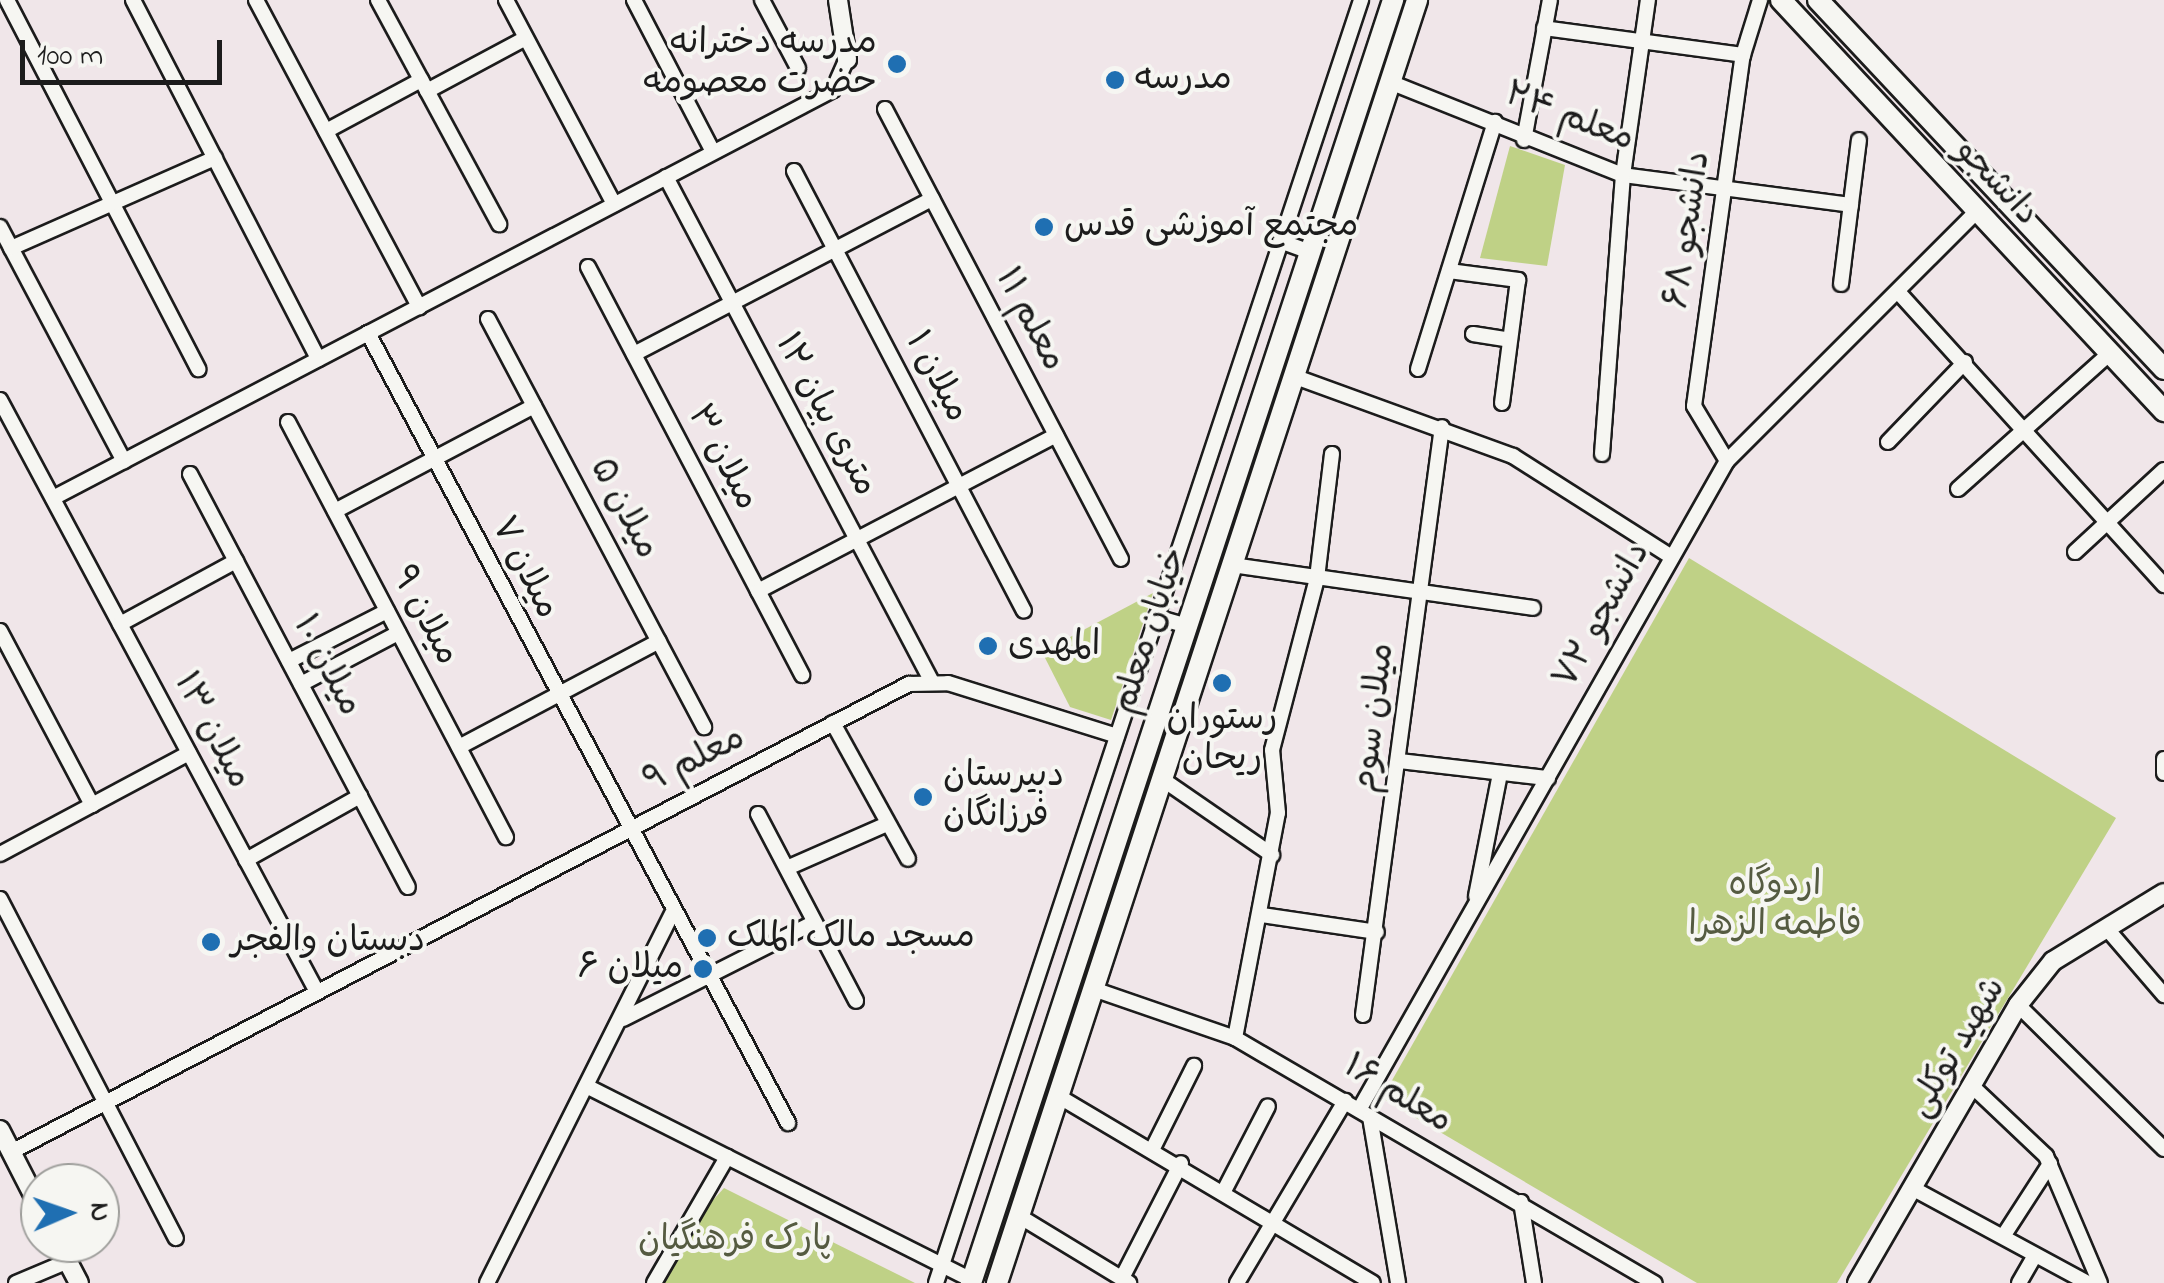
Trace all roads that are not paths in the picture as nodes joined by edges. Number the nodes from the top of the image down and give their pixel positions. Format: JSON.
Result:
{"nodes":[{"id":1,"x":7,"y":0,"type":"edge"},
{"id":2,"x":133,"y":0,"type":"edge"},
{"id":3,"x":256,"y":0,"type":"edge"},
{"id":4,"x":378,"y":0,"type":"edge"},
{"id":5,"x":506,"y":0,"type":"edge"},
{"id":6,"x":634,"y":0,"type":"edge"},
{"id":7,"x":762,"y":0,"type":"edge"},
{"id":8,"x":838,"y":0,"type":"edge"},
{"id":9,"x":1360,"y":0,"type":"edge"},
{"id":10,"x":1393,"y":0,"type":"edge"},
{"id":11,"x":1416,"y":0,"type":"edge"},
{"id":12,"x":1550,"y":0,"type":"edge"},
{"id":13,"x":1648,"y":0,"type":"edge"},
{"id":14,"x":1760,"y":0,"type":"edge"},
{"id":15,"x":1781,"y":0,"type":"edge"},
{"id":16,"x":1818,"y":0,"type":"edge"},
{"id":17,"x":1544,"y":28,"type":"junction"},
{"id":18,"x":526,"y":38,"type":"junction"},
{"id":19,"x":1642,"y":42,"type":"junction"},
{"id":20,"x":1743,"y":55,"type":"junction"},
{"id":21,"x":848,"y":59,"type":"joint"},
{"id":22,"x":798,"y":68,"type":"dead end"},
{"id":23,"x":1390,"y":82,"type":"junction"},
{"id":24,"x":424,"y":86,"type":"junction"},
{"id":25,"x":885,"y":109,"type":"dead end"},
{"id":26,"x":1495,"y":122,"type":"junction"},
{"id":27,"x":326,"y":131,"type":"junction"},
{"id":28,"x":1524,"y":140,"type":"junction"},
{"id":29,"x":1859,"y":140,"type":"dead end"},
{"id":30,"x":714,"y":152,"type":"junction"},
{"id":31,"x":215,"y":158,"type":"junction"},
{"id":32,"x":794,"y":171,"type":"dead end"},
{"id":33,"x":1623,"y":175,"type":"junction"},
{"id":34,"x":666,"y":177,"type":"junction"},
{"id":35,"x":1726,"y":188,"type":"junction"},
{"id":36,"x":932,"y":199,"type":"junction"},
{"id":37,"x":614,"y":204,"type":"junction"},
{"id":38,"x":1851,"y":205,"type":"junction"},
{"id":39,"x":115,"y":208,"type":"junction"},
{"id":40,"x":1978,"y":210,"type":"junction"},
{"id":41,"x":499,"y":224,"type":"dead end"},
{"id":42,"x":0,"y":228,"type":"edge"},
{"id":43,"x":1280,"y":242,"type":"junction"},
{"id":44,"x":11,"y":248,"type":"junction"},
{"id":45,"x":835,"y":250,"type":"junction"},
{"id":46,"x":1310,"y":252,"type":"junction"},
{"id":47,"x":588,"y":268,"type":"dead end"},
{"id":48,"x":1448,"y":270,"type":"junction"},
{"id":49,"x":1841,"y":284,"type":"dead end"},
{"id":50,"x":1900,"y":294,"type":"junction"},
{"id":51,"x":732,"y":303,"type":"junction"},
{"id":52,"x":418,"y":307,"type":"junction"},
{"id":53,"x":488,"y":320,"type":"dead end"},
{"id":54,"x":368,"y":333,"type":"junction"},
{"id":55,"x":1472,"y":334,"type":"dead end"},
{"id":56,"x":1510,"y":340,"type":"junction"},
{"id":57,"x":2110,"y":353,"type":"junction"},
{"id":58,"x":634,"y":354,"type":"junction"},
{"id":59,"x":318,"y":359,"type":"junction"},
{"id":60,"x":1964,"y":362,"type":"junction"},
{"id":61,"x":198,"y":369,"type":"dead end"},
{"id":62,"x":1418,"y":369,"type":"dead end"},
{"id":63,"x":2164,"y":369,"type":"edge"},
{"id":64,"x":1294,"y":376,"type":"junction"},
{"id":65,"x":0,"y":401,"type":"edge"},
{"id":66,"x":1502,"y":403,"type":"dead end"},
{"id":67,"x":534,"y":406,"type":"junction"},
{"id":68,"x":2164,"y":411,"type":"edge"},
{"id":69,"x":288,"y":422,"type":"dead end"},
{"id":70,"x":1442,"y":427,"type":"junction"},
{"id":71,"x":2028,"y":429,"type":"junction"},
{"id":72,"x":1056,"y":435,"type":"junction"},
{"id":73,"x":1888,"y":442,"type":"dead end"},
{"id":74,"x":1332,"y":454,"type":"dead end"},
{"id":75,"x":1602,"y":454,"type":"dead end"},
{"id":76,"x":434,"y":459,"type":"junction"},
{"id":77,"x":124,"y":461,"type":"junction"},
{"id":78,"x":1727,"y":462,"type":"junction"},
{"id":79,"x":2164,"y":470,"type":"edge"},
{"id":80,"x":190,"y":474,"type":"dead end"},
{"id":81,"x":1237,"y":475,"type":"junction"},
{"id":82,"x":1259,"y":482,"type":"junction"},
{"id":83,"x":958,"y":486,"type":"junction"},
{"id":84,"x":1958,"y":489,"type":"dead end"},
{"id":85,"x":53,"y":498,"type":"junction"},
{"id":86,"x":335,"y":511,"type":"junction"},
{"id":87,"x":2110,"y":520,"type":"junction"},
{"id":88,"x":856,"y":539,"type":"junction"},
{"id":89,"x":2075,"y":552,"type":"dead end"},
{"id":90,"x":1670,"y":556,"type":"junction"},
{"id":91,"x":1121,"y":559,"type":"dead end"},
{"id":92,"x":236,"y":561,"type":"junction"},
{"id":93,"x":1232,"y":565,"type":"junction"},
{"id":94,"x":1317,"y":578,"type":"junction"},
{"id":95,"x":2164,"y":585,"type":"edge"},
{"id":96,"x":758,"y":591,"type":"junction"},
{"id":97,"x":1421,"y":592,"type":"junction"},
{"id":98,"x":1533,"y":608,"type":"dead end"},
{"id":99,"x":388,"y":611,"type":"junction"},
{"id":100,"x":1024,"y":612,"type":"dead end"},
{"id":101,"x":1156,"y":617,"type":"junction"},
{"id":102,"x":120,"y":624,"type":"junction"},
{"id":103,"x":1187,"y":626,"type":"junction"},
{"id":104,"x":0,"y":630,"type":"edge"},
{"id":105,"x":398,"y":632,"type":"junction"},
{"id":106,"x":658,"y":640,"type":"junction"},
{"id":107,"x":289,"y":661,"type":"junction"},
{"id":108,"x":802,"y":675,"type":"dead end"},
{"id":109,"x":931,"y":680,"type":"junction"},
{"id":110,"x":301,"y":684,"type":"junction"},
{"id":111,"x":556,"y":695,"type":"junction"},
{"id":112,"x":834,"y":723,"type":"junction"},
{"id":113,"x":704,"y":727,"type":"dead end"},
{"id":114,"x":1117,"y":736,"type":"junction"},
{"id":115,"x":459,"y":747,"type":"junction"},
{"id":116,"x":189,"y":754,"type":"junction"},
{"id":117,"x":2164,"y":759,"type":"edge"},
{"id":118,"x":1400,"y":761,"type":"junction"},
{"id":119,"x":2164,"y":773,"type":"edge"},
{"id":120,"x":1500,"y":774,"type":"junction"},
{"id":121,"x":1548,"y":778,"type":"junction"},
{"id":122,"x":1162,"y":779,"type":"junction"},
{"id":123,"x":360,"y":796,"type":"junction"},
{"id":124,"x":92,"y":805,"type":"junction"},
{"id":125,"x":758,"y":814,"type":"dead end"},
{"id":126,"x":887,"y":824,"type":"junction"},
{"id":127,"x":626,"y":830,"type":"junction"},
{"id":128,"x":506,"y":838,"type":"dead end"},
{"id":129,"x":0,"y":854,"type":"edge"},
{"id":130,"x":1272,"y":855,"type":"junction"},
{"id":131,"x":908,"y":859,"type":"dead end"},
{"id":132,"x":246,"y":860,"type":"junction"},
{"id":133,"x":787,"y":868,"type":"junction"},
{"id":134,"x":408,"y":887,"type":"dead end"},
{"id":135,"x":2164,"y":892,"type":"edge"},
{"id":136,"x":0,"y":899,"type":"edge"},
{"id":137,"x":1473,"y":912,"type":"junction"},
{"id":138,"x":672,"y":913,"type":"junction"},
{"id":139,"x":1262,"y":914,"type":"junction"},
{"id":140,"x":813,"y":923,"type":"junction"},
{"id":141,"x":2108,"y":930,"type":"junction"},
{"id":142,"x":1376,"y":932,"type":"junction"},
{"id":143,"x":707,"y":976,"type":"junction"},
{"id":144,"x":1093,"y":989,"type":"junction"},
{"id":145,"x":316,"y":992,"type":"junction"},
{"id":146,"x":2164,"y":994,"type":"edge"},
{"id":147,"x":856,"y":1001,"type":"dead end"},
{"id":148,"x":2018,"y":1006,"type":"junction"},
{"id":149,"x":1363,"y":1015,"type":"dead end"},
{"id":150,"x":622,"y":1019,"type":"junction"},
{"id":151,"x":1235,"y":1038,"type":"junction"},
{"id":152,"x":1194,"y":1066,"type":"dead end"},
{"id":153,"x":1972,"y":1086,"type":"junction"},
{"id":154,"x":590,"y":1088,"type":"junction"},
{"id":155,"x":1058,"y":1096,"type":"junction"},
{"id":156,"x":1344,"y":1101,"type":"junction"},
{"id":157,"x":104,"y":1103,"type":"junction"},
{"id":158,"x":1268,"y":1106,"type":"dead end"},
{"id":159,"x":1364,"y":1113,"type":"junction"},
{"id":160,"x":788,"y":1123,"type":"dead end"},
{"id":161,"x":0,"y":1130,"type":"edge"},
{"id":162,"x":1153,"y":1148,"type":"junction"},
{"id":163,"x":2164,"y":1149,"type":"edge"},
{"id":164,"x":6,"y":1155,"type":"edge"},
{"id":165,"x":727,"y":1157,"type":"junction"},
{"id":166,"x":1180,"y":1162,"type":"junction"},
{"id":167,"x":2050,"y":1164,"type":"junction"},
{"id":168,"x":20,"y":1177,"type":"edge"},
{"id":169,"x":1226,"y":1188,"type":"junction"},
{"id":170,"x":1912,"y":1188,"type":"junction"},
{"id":171,"x":1521,"y":1202,"type":"junction"},
{"id":172,"x":1019,"y":1216,"type":"junction"},
{"id":173,"x":1275,"y":1218,"type":"junction"},
{"id":174,"x":2004,"y":1235,"type":"junction"},
{"id":175,"x":176,"y":1238,"type":"dead end"},
{"id":176,"x":2036,"y":1255,"type":"junction"},
{"id":177,"x":63,"y":1263,"type":"edge"},
{"id":178,"x":942,"y":1265,"type":"junction"},
{"id":179,"x":1126,"y":1280,"type":"edge"},
{"id":180,"x":971,"y":1282,"type":"edge"},
{"id":181,"x":16,"y":1283,"type":"edge"},
{"id":182,"x":487,"y":1283,"type":"edge"},
{"id":183,"x":654,"y":1283,"type":"edge"},
{"id":184,"x":936,"y":1283,"type":"edge"},
{"id":185,"x":997,"y":1283,"type":"edge"},
{"id":186,"x":1237,"y":1283,"type":"edge"},
{"id":187,"x":1373,"y":1283,"type":"edge"},
{"id":188,"x":1398,"y":1283,"type":"edge"},
{"id":189,"x":1534,"y":1283,"type":"edge"},
{"id":190,"x":1656,"y":1283,"type":"edge"},
{"id":191,"x":1857,"y":1283,"type":"edge"},
{"id":192,"x":2019,"y":1283,"type":"edge"},
{"id":193,"x":2088,"y":1283,"type":"edge"},
{"id":194,"x":2100,"y":1283,"type":"edge"}],
"edges":[{"from":1,"to":39,"type":"street"},
{"from":2,"to":31,"type":"street"},
{"from":3,"to":27,"type":"street"},
{"from":4,"to":24,"type":"street"},
{"from":5,"to":18,"type":"street"},
{"from":6,"to":30,"type":"street"},
{"from":7,"to":22,"type":"street"},
{"from":8,"to":21,"type":"street"},
{"from":9,"to":43,"type":"street"},
{"from":10,"to":46,"type":"main road","name":"خیابان معلم"},
{"from":11,"to":23,"type":"main road","name":"خیابان معلم"},
{"from":12,"to":17,"type":"street"},
{"from":13,"to":19,"type":"street"},
{"from":14,"to":20,"type":"street","name":"دانشجو ۶۸"},
{"from":15,"to":40,"type":"main road","name":"دانشجو"},
{"from":16,"to":63,"type":"main road","name":"دانشجو"},
{"from":17,"to":19,"type":"street"},
{"from":17,"to":28,"type":"street"},
{"from":18,"to":24,"type":"street"},
{"from":18,"to":37,"type":"street"},
{"from":19,"to":20,"type":"street"},
{"from":19,"to":33,"type":"street"},
{"from":20,"to":35,"type":"street","name":"دانشجو ۶۸"},
{"from":21,"to":30,"type":"street"},
{"from":23,"to":26,"type":"street","name":"معلم ۲۴"},
{"from":23,"to":64,"type":"main road","name":"خیابان معلم"},
{"from":24,"to":27,"type":"street"},
{"from":24,"to":41,"type":"street"},
{"from":25,"to":36,"type":"street","name":"معلم ۱۱"},
{"from":26,"to":28,"type":"street","name":"معلم ۲۴"},
{"from":26,"to":48,"type":"street"},
{"from":27,"to":52,"type":"street"},
{"from":28,"to":33,"type":"street","name":"معلم ۲۴"},
{"from":29,"to":38,"type":"street"},
{"from":30,"to":34,"type":"street"},
{"from":31,"to":39,"type":"street"},
{"from":31,"to":59,"type":"street"},
{"from":32,"to":45,"type":"street","name":"میلان ۱"},
{"from":33,"to":35,"type":"street","name":"معلم ۲۴"},
{"from":33,"to":75,"type":"street"},
{"from":34,"to":37,"type":"street"},
{"from":34,"to":51,"type":"street","name":"۱۲ متری بیان"},
{"from":35,"to":38,"type":"street","name":"معلم ۲۴"},
{"from":35,"to":78,"type":"street","name":"دانشجو ۶۸"},
{"from":36,"to":45,"type":"street"},
{"from":36,"to":72,"type":"street","name":"معلم ۱۱"},
{"from":37,"to":52,"type":"street"},
{"from":38,"to":49,"type":"street"},
{"from":39,"to":44,"type":"street"},
{"from":39,"to":61,"type":"street"},
{"from":40,"to":50,"type":"street","name":"دانشجو ۷۲"},
{"from":40,"to":57,"type":"main road","name":"دانشجو"},
{"from":42,"to":44,"type":"street"},
{"from":43,"to":46,"type":"street"},
{"from":43,"to":101,"type":"street"},
{"from":44,"to":77,"type":"street"},
{"from":45,"to":51,"type":"street"},
{"from":45,"to":83,"type":"street","name":"میلان ۱"},
{"from":46,"to":81,"type":"main road","name":"خیابان معلم"},
{"from":47,"to":58,"type":"street","name":"میلان ۳"},
{"from":48,"to":56,"type":"street"},
{"from":48,"to":62,"type":"street"},
{"from":50,"to":60,"type":"street"},
{"from":50,"to":78,"type":"street","name":"دانشجو ۷۲"},
{"from":51,"to":58,"type":"street"},
{"from":51,"to":88,"type":"street","name":"۱۲ متری بیان"},
{"from":52,"to":54,"type":"street"},
{"from":53,"to":67,"type":"street","name":"میلان ۵"},
{"from":54,"to":59,"type":"street"},
{"from":54,"to":76,"type":"street","name":"میلان ۷"},
{"from":55,"to":56,"type":"street"},
{"from":56,"to":66,"type":"street"},
{"from":57,"to":68,"type":"main road","name":"دانشجو"},
{"from":57,"to":71,"type":"street"},
{"from":58,"to":96,"type":"street","name":"میلان ۳"},
{"from":59,"to":77,"type":"street"},
{"from":60,"to":71,"type":"street"},
{"from":60,"to":73,"type":"street"},
{"from":64,"to":70,"type":"street"},
{"from":64,"to":82,"type":"main road","name":"خیابان معلم"},
{"from":65,"to":85,"type":"street","name":"میلان ۱۳"},
{"from":67,"to":76,"type":"street"},
{"from":67,"to":106,"type":"street","name":"میلان ۵"},
{"from":69,"to":86,"type":"street","name":"میلان ۹"},
{"from":70,"to":90,"type":"street"},
{"from":70,"to":97,"type":"street","name":"میلان سوم"},
{"from":71,"to":84,"type":"street"},
{"from":71,"to":87,"type":"street"},
{"from":72,"to":83,"type":"street"},
{"from":72,"to":91,"type":"street","name":"معلم ۱۱"},
{"from":74,"to":94,"type":"street"},
{"from":76,"to":86,"type":"street"},
{"from":76,"to":111,"type":"street","name":"میلان ۷"},
{"from":77,"to":85,"type":"street"},
{"from":78,"to":90,"type":"street","name":"دانشجو ۷۲"},
{"from":79,"to":87,"type":"street"},
{"from":80,"to":92,"type":"street","name":"میلان ۱۰"},
{"from":81,"to":82,"type":"main road"},
{"from":81,"to":103,"type":"main road","name":"خیابان معلم"},
{"from":82,"to":93,"type":"main road","name":"خیابان معلم"},
{"from":83,"to":88,"type":"street"},
{"from":83,"to":100,"type":"street","name":"میلان ۱"},
{"from":85,"to":102,"type":"street","name":"میلان ۱۳"},
{"from":86,"to":99,"type":"street","name":"میلان ۹"},
{"from":87,"to":89,"type":"street"},
{"from":87,"to":95,"type":"street"},
{"from":88,"to":96,"type":"street"},
{"from":88,"to":109,"type":"street","name":"۱۲ متری بیان"},
{"from":90,"to":121,"type":"street","name":"دانشجو ۷۲"},
{"from":92,"to":102,"type":"street"},
{"from":92,"to":107,"type":"street","name":"میلان ۱۰"},
{"from":93,"to":94,"type":"street"},
{"from":93,"to":122,"type":"main road","name":"خیابان معلم"},
{"from":94,"to":97,"type":"street"},
{"from":94,"to":130,"type":"street"},
{"from":96,"to":108,"type":"street","name":"میلان ۳"},
{"from":97,"to":98,"type":"street"},
{"from":97,"to":118,"type":"street","name":"میلان سوم"},
{"from":99,"to":105,"type":"street","name":"میلان ۹"},
{"from":99,"to":107,"type":"street"},
{"from":101,"to":103,"type":"street"},
{"from":101,"to":114,"type":"street"},
{"from":102,"to":116,"type":"street","name":"میلان ۱۳"},
{"from":103,"to":180,"type":"main road","name":"خیابان معلم"},
{"from":104,"to":124,"type":"street"},
{"from":105,"to":110,"type":"street"},
{"from":105,"to":115,"type":"street","name":"میلان ۹"},
{"from":106,"to":111,"type":"street"},
{"from":106,"to":113,"type":"street","name":"میلان ۵"},
{"from":107,"to":110,"type":"street","name":"میلان ۱۰"},
{"from":109,"to":112,"type":"street","name":"معلم ۹"},
{"from":109,"to":114,"type":"street"},
{"from":110,"to":123,"type":"street","name":"میلان ۱۰"},
{"from":111,"to":115,"type":"street"},
{"from":111,"to":127,"type":"street","name":"میلان ۷"},
{"from":112,"to":126,"type":"street"},
{"from":112,"to":127,"type":"street","name":"معلم ۹"},
{"from":114,"to":178,"type":"street"},
{"from":115,"to":128,"type":"street","name":"میلان ۹"},
{"from":116,"to":124,"type":"street"},
{"from":116,"to":132,"type":"street","name":"میلان ۱۳"},
{"from":117,"to":119,"type":"street"},
{"from":118,"to":120,"type":"street"},
{"from":118,"to":142,"type":"street","name":"میلان سوم"},
{"from":120,"to":121,"type":"street"},
{"from":120,"to":137,"type":"street"},
{"from":121,"to":137,"type":"street","name":"دانشجو ۷۲"},
{"from":122,"to":130,"type":"street"},
{"from":122,"to":144,"type":"main road","name":"خیابان معلم"},
{"from":123,"to":132,"type":"street"},
{"from":123,"to":134,"type":"street","name":"میلان ۱۰"},
{"from":124,"to":129,"type":"street"},
{"from":125,"to":133,"type":"street"},
{"from":126,"to":131,"type":"street"},
{"from":126,"to":133,"type":"street"},
{"from":127,"to":138,"type":"street"},
{"from":127,"to":145,"type":"street","name":"معلم ۹"},
{"from":130,"to":139,"type":"street"},
{"from":132,"to":145,"type":"street","name":"میلان ۱۳"},
{"from":133,"to":140,"type":"street"},
{"from":135,"to":141,"type":"street","name":"شهید توکلی"},
{"from":136,"to":157,"type":"street"},
{"from":137,"to":159,"type":"street","name":"دانشجو ۷۲"},
{"from":138,"to":143,"type":"street"},
{"from":138,"to":150,"type":"street"},
{"from":139,"to":142,"type":"street"},
{"from":139,"to":151,"type":"street"},
{"from":140,"to":143,"type":"street"},
{"from":140,"to":147,"type":"street"},
{"from":141,"to":146,"type":"street"},
{"from":141,"to":148,"type":"street","name":"شهید توکلی"},
{"from":142,"to":149,"type":"street","name":"میلان سوم"},
{"from":143,"to":150,"type":"street"},
{"from":143,"to":160,"type":"street"},
{"from":144,"to":151,"type":"street","name":"معلم ۱۶"},
{"from":144,"to":155,"type":"main road","name":"خیابان معلم"},
{"from":145,"to":157,"type":"street","name":"معلم ۹"},
{"from":148,"to":153,"type":"street","name":"شهید توکلی"},
{"from":148,"to":163,"type":"street"},
{"from":150,"to":154,"type":"street"},
{"from":151,"to":156,"type":"street","name":"معلم ۱۶"},
{"from":152,"to":162,"type":"street"},
{"from":153,"to":167,"type":"street"},
{"from":153,"to":170,"type":"street","name":"شهید توکلی"},
{"from":154,"to":165,"type":"street"},
{"from":154,"to":182,"type":"street"},
{"from":155,"to":162,"type":"street"},
{"from":155,"to":172,"type":"main road","name":"خیابان معلم"},
{"from":156,"to":159,"type":"street","name":"معلم ۱۶"},
{"from":156,"to":173,"type":"street"},
{"from":157,"to":164,"type":"street","name":"معلم ۹"},
{"from":157,"to":175,"type":"street"},
{"from":158,"to":169,"type":"street"},
{"from":159,"to":171,"type":"street","name":"معلم ۱۶"},
{"from":159,"to":188,"type":"street"},
{"from":161,"to":164,"type":"street"},
{"from":162,"to":166,"type":"street"},
{"from":164,"to":168,"type":"street"},
{"from":165,"to":178,"type":"street"},
{"from":165,"to":183,"type":"street"},
{"from":166,"to":169,"type":"street"},
{"from":166,"to":179,"type":"street"},
{"from":167,"to":174,"type":"street"},
{"from":167,"to":194,"type":"street"},
{"from":169,"to":173,"type":"street"},
{"from":170,"to":174,"type":"street"},
{"from":170,"to":191,"type":"street","name":"شهید توکلی"},
{"from":171,"to":189,"type":"street"},
{"from":171,"to":190,"type":"street","name":"معلم ۱۶"},
{"from":172,"to":179,"type":"street"},
{"from":172,"to":185,"type":"main road","name":"خیابان معلم"},
{"from":173,"to":186,"type":"street"},
{"from":173,"to":187,"type":"street"},
{"from":174,"to":176,"type":"street"},
{"from":176,"to":192,"type":"street"},
{"from":176,"to":193,"type":"street"},
{"from":177,"to":181,"type":"street"},
{"from":178,"to":180,"type":"street"},
{"from":178,"to":184,"type":"street"}]}
